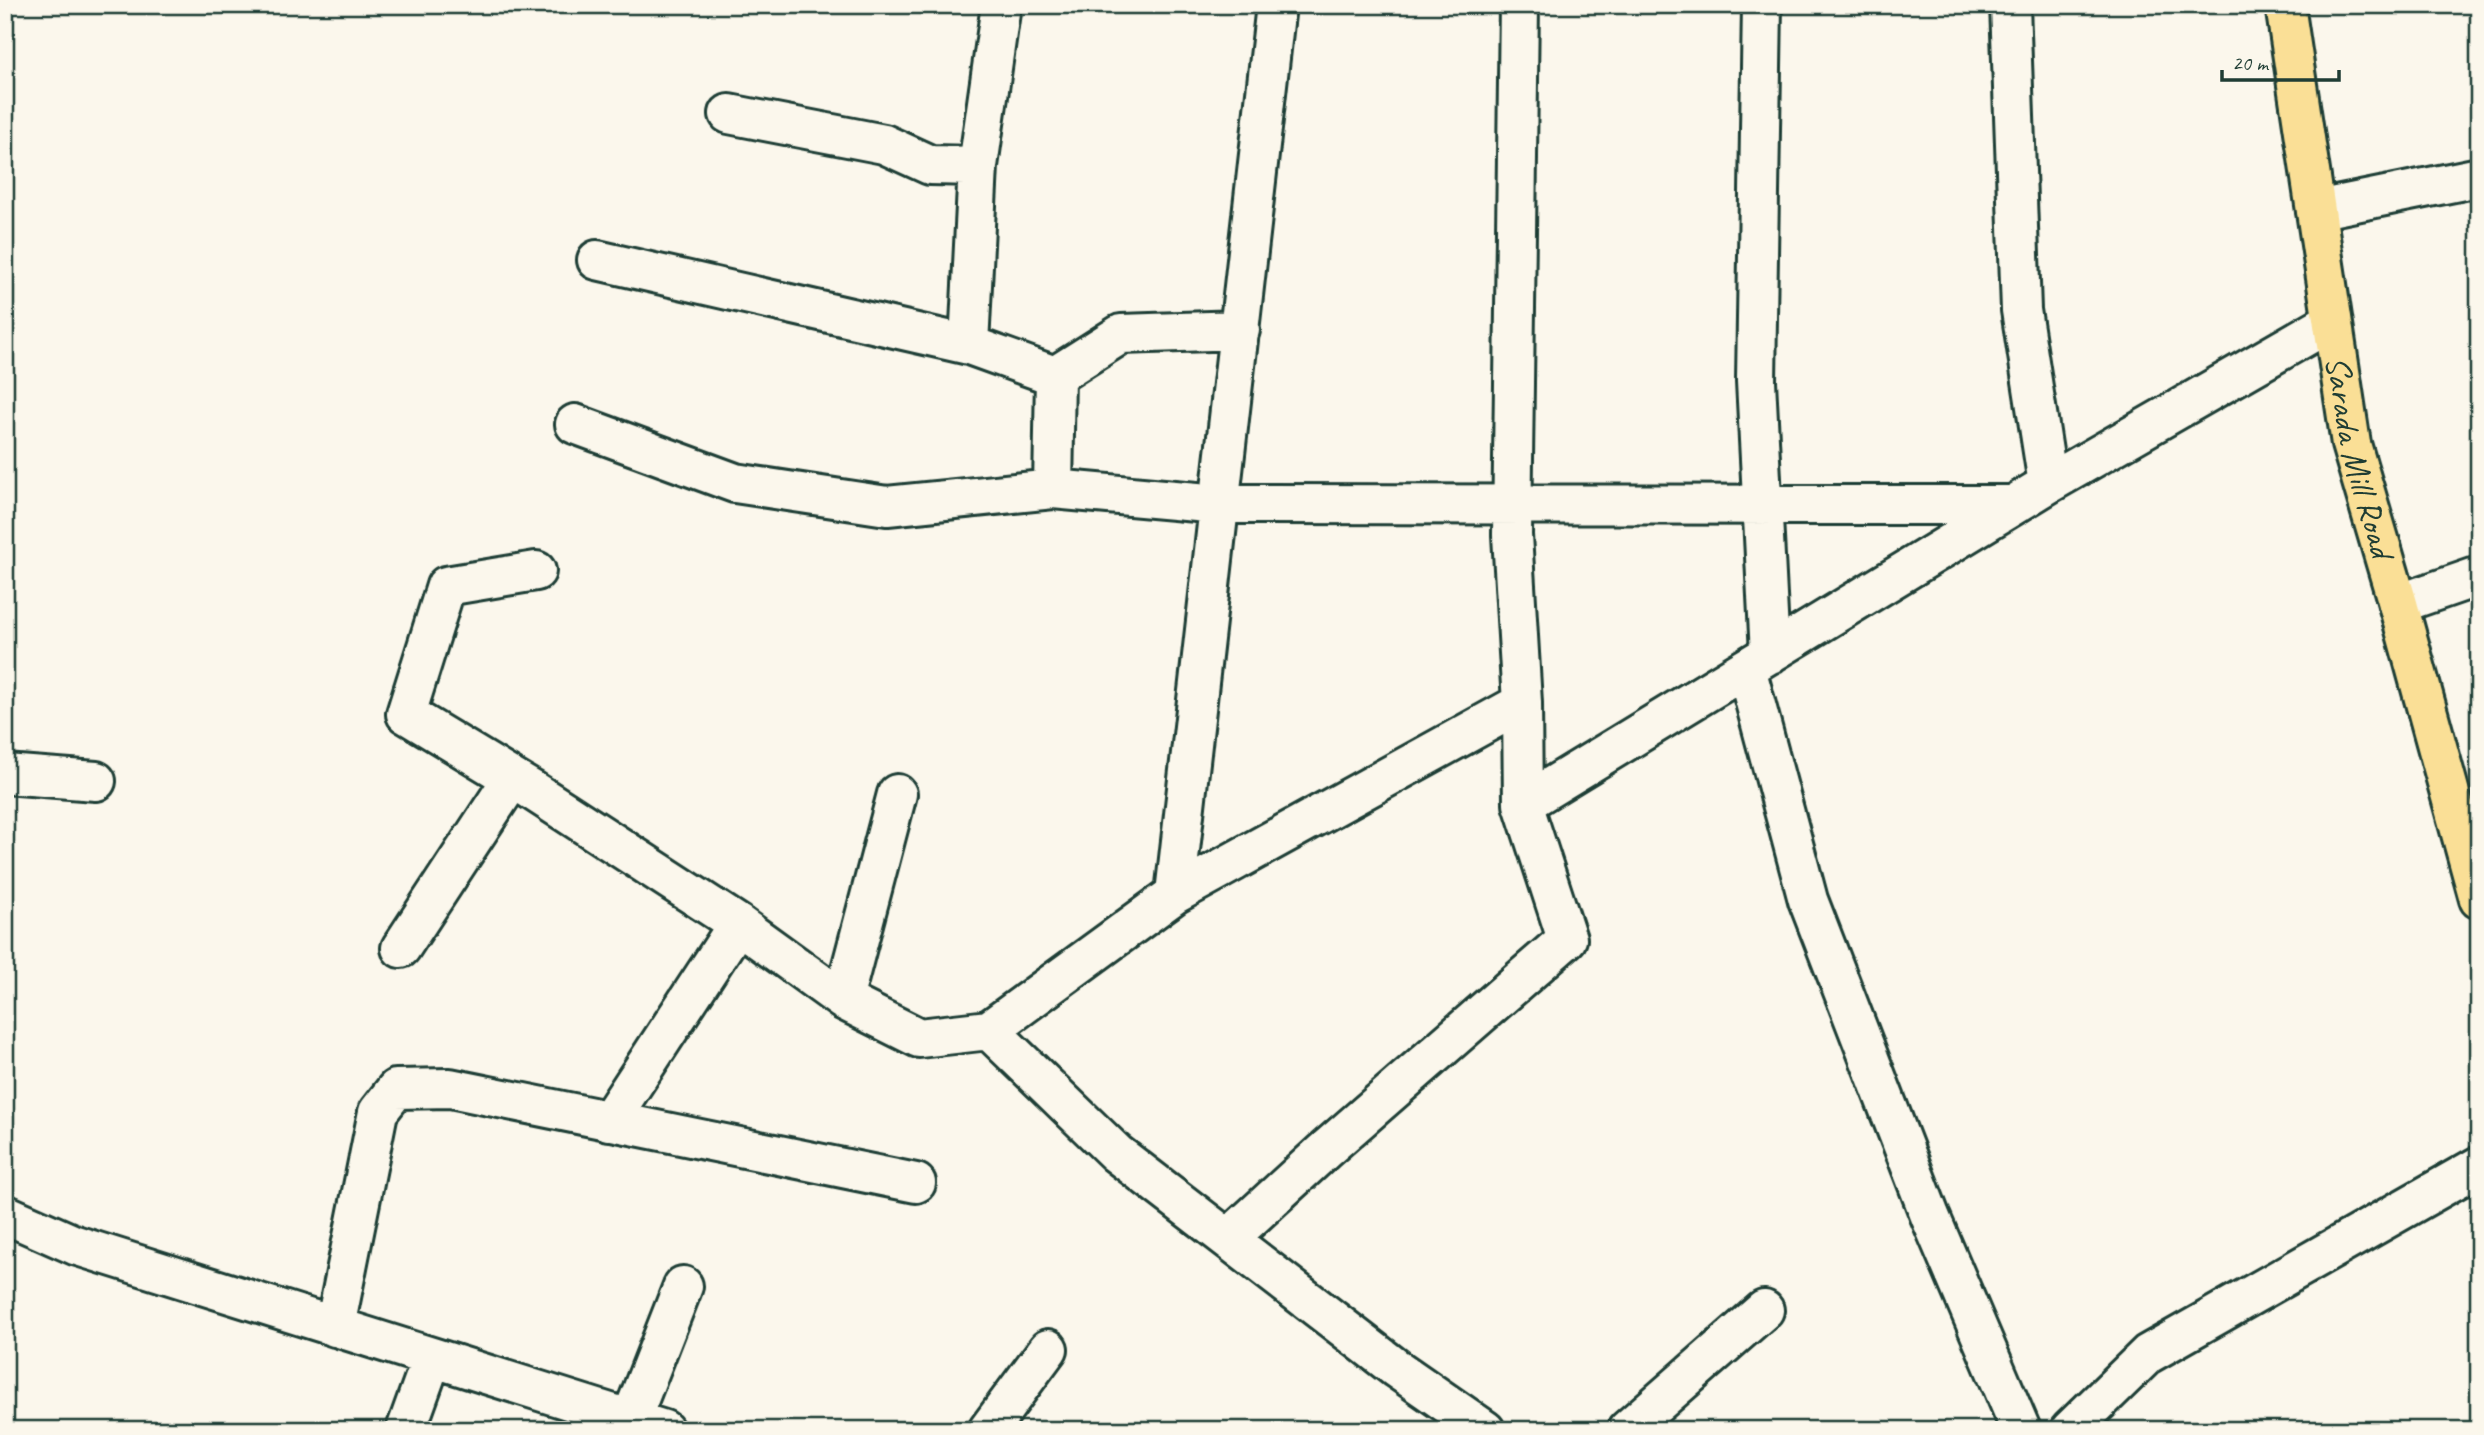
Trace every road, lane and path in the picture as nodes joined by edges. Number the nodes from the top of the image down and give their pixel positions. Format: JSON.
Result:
{"nodes":[{"id":1,"x":1001,"y":5,"type":"edge"},
{"id":2,"x":1276,"y":5,"type":"edge"},
{"id":3,"x":1519,"y":5,"type":"edge"},
{"id":4,"x":1762,"y":5,"type":"edge"},
{"id":5,"x":2010,"y":5,"type":"edge"},
{"id":6,"x":2285,"y":5,"type":"edge"},
{"id":7,"x":729,"y":114,"type":"dead end"},
{"id":8,"x":978,"y":166,"type":"junction"},
{"id":9,"x":2479,"y":177,"type":"edge"},
{"id":10,"x":2316,"y":210,"type":"junction"},
{"id":11,"x":597,"y":260,"type":"dead end"},
{"id":12,"x":2332,"y":321,"type":"junction"},
{"id":13,"x":1240,"y":330,"type":"junction"},
{"id":14,"x":969,"y":345,"type":"junction"},
{"id":15,"x":1055,"y":376,"type":"junction"},
{"id":16,"x":575,"y":424,"type":"dead end"},
{"id":17,"x":2048,"y":484,"type":"junction"},
{"id":18,"x":1053,"y":489,"type":"junction"},
{"id":19,"x":1512,"y":503,"type":"junction"},
{"id":20,"x":1763,"y":503,"type":"junction"},
{"id":21,"x":1219,"y":504,"type":"junction"},
{"id":22,"x":2013,"y":505,"type":"junction"},
{"id":23,"x":536,"y":571,"type":"dead end"},
{"id":24,"x":2479,"y":576,"type":"edge"},
{"id":25,"x":2398,"y":604,"type":"junction"},
{"id":26,"x":1758,"y":661,"type":"junction"},
{"id":27,"x":1522,"y":703,"type":"junction"},
{"id":28,"x":5,"y":774,"type":"edge"},
{"id":29,"x":512,"y":779,"type":"junction"},
{"id":30,"x":96,"y":781,"type":"dead end"},
{"id":31,"x":897,"y":794,"type":"dead end"},
{"id":32,"x":1523,"y":804,"type":"junction"},
{"id":33,"x":1175,"y":894,"type":"junction"},
{"id":34,"x":2479,"y":899,"type":"edge"},
{"id":35,"x":738,"y":924,"type":"junction"},
{"id":36,"x":401,"y":948,"type":"dead end"},
{"id":37,"x":843,"y":1000,"type":"junction"},
{"id":38,"x":989,"y":1030,"type":"junction"},
{"id":39,"x":609,"y":1121,"type":"junction"},
{"id":40,"x":2479,"y":1166,"type":"edge"},
{"id":41,"x":916,"y":1183,"type":"dead end"},
{"id":42,"x":5,"y":1214,"type":"edge"},
{"id":43,"x":1228,"y":1239,"type":"junction"},
{"id":44,"x":683,"y":1286,"type":"dead end"},
{"id":45,"x":1764,"y":1310,"type":"dead end"},
{"id":46,"x":335,"y":1327,"type":"junction"},
{"id":47,"x":1048,"y":1349,"type":"dead end"},
{"id":48,"x":432,"y":1358,"type":"junction"},
{"id":49,"x":648,"y":1424,"type":"edge"},
{"id":50,"x":406,"y":1430,"type":"edge"},
{"id":51,"x":988,"y":1430,"type":"edge"},
{"id":52,"x":1485,"y":1430,"type":"edge"},
{"id":53,"x":1627,"y":1430,"type":"edge"},
{"id":54,"x":2021,"y":1430,"type":"edge"},
{"id":55,"x":2070,"y":1430,"type":"edge"}],
"edges":[{"from":1,"to":8,"type":"street"},
{"from":2,"to":13,"type":"street"},
{"from":3,"to":19,"type":"street"},
{"from":4,"to":20,"type":"street"},
{"from":5,"to":17,"type":"street"},
{"from":6,"to":10,"type":"main road","name":"Sarada Mill Road"},
{"from":7,"to":8,"type":"street"},
{"from":8,"to":14,"type":"street"},
{"from":9,"to":10,"type":"street"},
{"from":10,"to":12,"type":"main road","name":"Sarada Mill Road"},
{"from":11,"to":14,"type":"street"},
{"from":12,"to":17,"type":"street"},
{"from":12,"to":25,"type":"main road","name":"Sarada Mill Road"},
{"from":13,"to":15,"type":"street"},
{"from":13,"to":21,"type":"street"},
{"from":14,"to":15,"type":"street"},
{"from":15,"to":18,"type":"street"},
{"from":16,"to":18,"type":"street"},
{"from":17,"to":22,"type":"street"},
{"from":18,"to":21,"type":"street"},
{"from":19,"to":20,"type":"street"},
{"from":19,"to":21,"type":"street"},
{"from":19,"to":27,"type":"street"},
{"from":20,"to":22,"type":"street"},
{"from":20,"to":26,"type":"street"},
{"from":21,"to":33,"type":"street"},
{"from":22,"to":26,"type":"street"},
{"from":23,"to":29,"type":"street"},
{"from":24,"to":25,"type":"street"},
{"from":25,"to":34,"type":"main road","name":"Sarada Mill Road"},
{"from":26,"to":32,"type":"street"},
{"from":26,"to":54,"type":"street"},
{"from":27,"to":32,"type":"street"},
{"from":27,"to":33,"type":"street"},
{"from":28,"to":30,"type":"street"},
{"from":29,"to":35,"type":"street"},
{"from":29,"to":36,"type":"street"},
{"from":31,"to":37,"type":"street"},
{"from":32,"to":43,"type":"street"},
{"from":33,"to":38,"type":"street"},
{"from":35,"to":37,"type":"street"},
{"from":35,"to":39,"type":"street"},
{"from":37,"to":38,"type":"street"},
{"from":38,"to":43,"type":"street"},
{"from":39,"to":41,"type":"street"},
{"from":39,"to":46,"type":"street"},
{"from":40,"to":55,"type":"street"},
{"from":42,"to":46,"type":"street"},
{"from":43,"to":52,"type":"street"},
{"from":44,"to":49,"type":"street"},
{"from":45,"to":53,"type":"street"},
{"from":46,"to":48,"type":"street"},
{"from":47,"to":51,"type":"street"},
{"from":48,"to":49,"type":"street"},
{"from":48,"to":50,"type":"street"}]}
